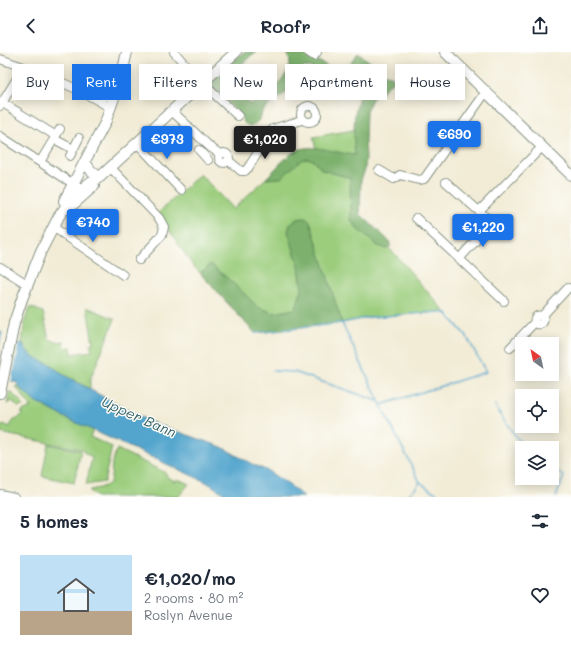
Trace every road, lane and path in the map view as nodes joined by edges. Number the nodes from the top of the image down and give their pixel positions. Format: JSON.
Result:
{"nodes":[{"id":1,"x":127,"y":52,"type":"edge"},
{"id":2,"x":174,"y":52,"type":"edge"},
{"id":3,"x":236,"y":52,"type":"edge"},
{"id":4,"x":308,"y":52,"type":"edge"},
{"id":5,"x":317,"y":52,"type":"edge"},
{"id":6,"x":445,"y":52,"type":"edge"},
{"id":7,"x":0,"y":59,"type":"edge"},
{"id":8,"x":15,"y":64,"type":"edge"},
{"id":9,"x":185,"y":64,"type":"edge"},
{"id":10,"x":212,"y":74,"type":"edge"},
{"id":11,"x":64,"y":84,"type":"edge"},
{"id":12,"x":12,"y":87,"type":"edge"},
{"id":13,"x":212,"y":92,"type":"edge"},
{"id":14,"x":486,"y":92,"type":"junction"},
{"id":15,"x":183,"y":100,"type":"edge"},
{"id":16,"x":112,"y":103,"type":"junction"},
{"id":17,"x":1,"y":105,"type":"edge"},
{"id":18,"x":172,"y":110,"type":"junction"},
{"id":19,"x":238,"y":116,"type":"dead end"},
{"id":20,"x":303,"y":119,"type":"dead end"},
{"id":21,"x":56,"y":135,"type":"junction"},
{"id":22,"x":0,"y":136,"type":"edge"},
{"id":23,"x":79,"y":138,"type":"dead end"},
{"id":24,"x":137,"y":143,"type":"junction"},
{"id":25,"x":542,"y":147,"type":"junction"},
{"id":26,"x":211,"y":148,"type":"junction"},
{"id":27,"x":203,"y":155,"type":"dead end"},
{"id":28,"x":87,"y":160,"type":"junction"},
{"id":29,"x":40,"y":162,"type":"junction"},
{"id":30,"x":110,"y":167,"type":"junction"},
{"id":31,"x":379,"y":170,"type":"dead end"},
{"id":32,"x":571,"y":174,"type":"edge"},
{"id":33,"x":100,"y":176,"type":"junction"},
{"id":34,"x":446,"y":182,"type":"dead end"},
{"id":35,"x":79,"y":190,"type":"junction"},
{"id":36,"x":181,"y":190,"type":"dead end"},
{"id":37,"x":478,"y":211,"type":"junction"},
{"id":38,"x":59,"y":216,"type":"junction"},
{"id":39,"x":416,"y":218,"type":"dead end"},
{"id":40,"x":53,"y":227,"type":"junction"},
{"id":41,"x":459,"y":259,"type":"junction"},
{"id":42,"x":139,"y":260,"type":"dead end"},
{"id":43,"x":0,"y":267,"type":"edge"},
{"id":44,"x":123,"y":275,"type":"dead end"},
{"id":45,"x":27,"y":284,"type":"junction"},
{"id":46,"x":567,"y":287,"type":"edge"},
{"id":47,"x":504,"y":301,"type":"dead end"},
{"id":48,"x":510,"y":348,"type":"dead end"},
{"id":49,"x":1,"y":387,"type":"edge"},
{"id":50,"x":0,"y":494,"type":"edge"},
{"id":51,"x":14,"y":497,"type":"edge"}],
"edges":[{"from":1,"to":16,"type":"main road"},
{"from":2,"to":9,"type":"street"},
{"from":3,"to":10,"type":"main road"},
{"from":4,"to":5,"type":"street"},
{"from":6,"to":14,"type":"main road"},
{"from":7,"to":8,"type":"street"},
{"from":11,"to":16,"type":"street"},
{"from":12,"to":17,"type":"street"},
{"from":13,"to":19,"type":"street"},
{"from":14,"to":25,"type":"main road"},
{"from":14,"to":31,"type":"street"},
{"from":15,"to":18,"type":"main road"},
{"from":16,"to":28,"type":"main road"},
{"from":17,"to":21,"type":"street"},
{"from":18,"to":24,"type":"main road"},
{"from":18,"to":26,"type":"street"},
{"from":20,"to":26,"type":"street"},
{"from":21,"to":23,"type":"street"},
{"from":21,"to":29,"type":"street"},
{"from":22,"to":29,"type":"street"},
{"from":24,"to":30,"type":"main road"},
{"from":24,"to":36,"type":"street"},
{"from":25,"to":32,"type":"main road"},
{"from":25,"to":37,"type":"street"},
{"from":26,"to":27,"type":"street"},
{"from":28,"to":33,"type":"main road"},
{"from":28,"to":35,"type":"main road"},
{"from":29,"to":35,"type":"street"},
{"from":30,"to":33,"type":"main road"},
{"from":30,"to":42,"type":"street"},
{"from":33,"to":35,"type":"main road"},
{"from":34,"to":37,"type":"street"},
{"from":35,"to":38,"type":"main road"},
{"from":35,"to":38,"type":"main road"},
{"from":37,"to":41,"type":"street"},
{"from":38,"to":40,"type":"main road"},
{"from":39,"to":41,"type":"street"},
{"from":40,"to":44,"type":"street"},
{"from":40,"to":45,"type":"main road"},
{"from":41,"to":47,"type":"street"},
{"from":43,"to":45,"type":"street"},
{"from":45,"to":49,"type":"main road"},
{"from":46,"to":48,"type":"street"},
{"from":50,"to":51,"type":"street"}]}
